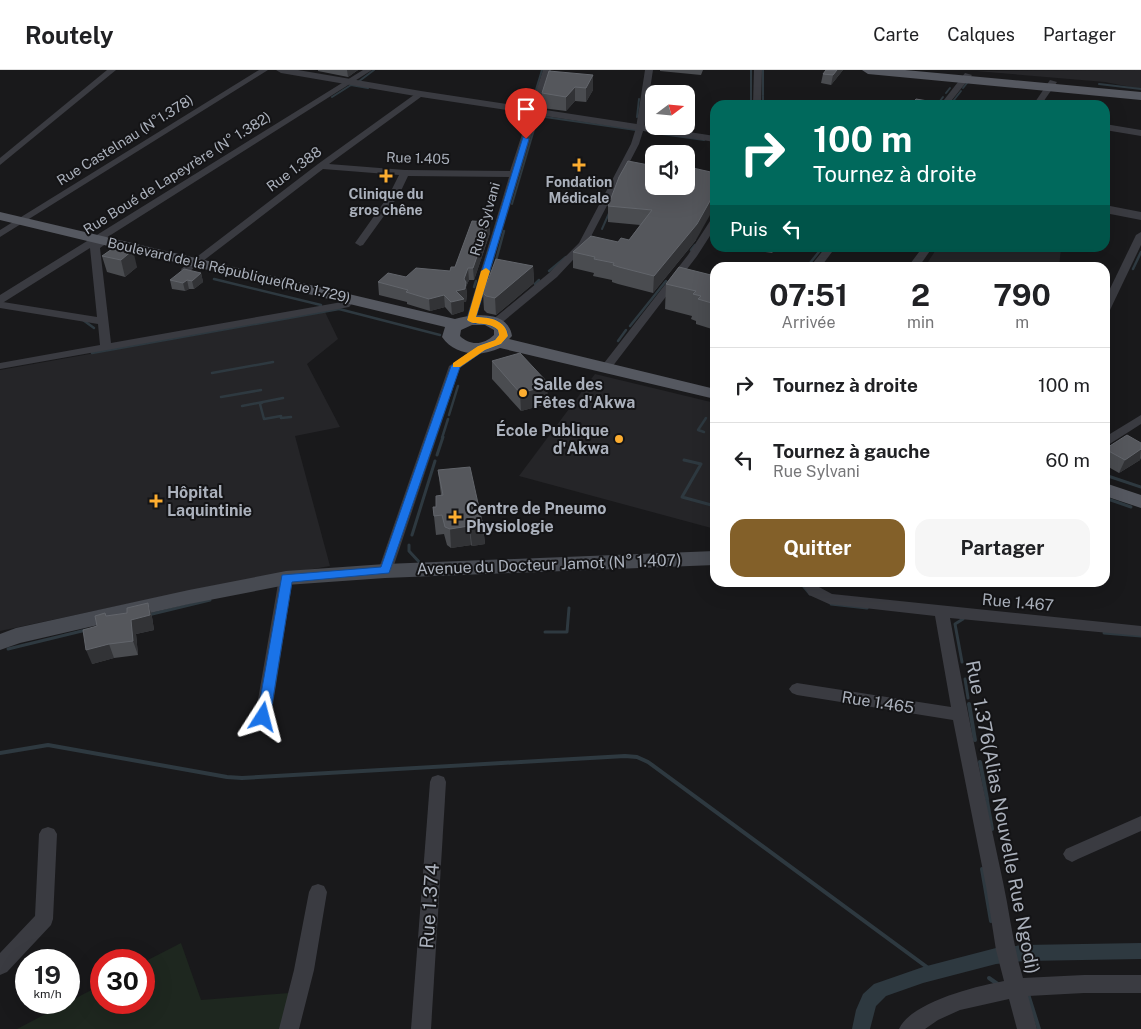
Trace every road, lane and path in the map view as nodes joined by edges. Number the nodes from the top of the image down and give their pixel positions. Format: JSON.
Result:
{"nodes":[{"id":1,"x":112,"y":70,"type":"edge"},
{"id":2,"x":264,"y":70,"type":"edge"},
{"id":3,"x":281,"y":70,"type":"edge"},
{"id":4,"x":368,"y":70,"type":"edge"},
{"id":5,"x":547,"y":70,"type":"edge"},
{"id":6,"x":649,"y":70,"type":"edge"},
{"id":7,"x":758,"y":70,"type":"edge"},
{"id":8,"x":868,"y":70,"type":"edge"},
{"id":9,"x":918,"y":70,"type":"edge"},
{"id":10,"x":966,"y":77,"type":"junction"},
{"id":11,"x":348,"y":82,"type":"junction"},
{"id":12,"x":1051,"y":84,"type":"junction"},
{"id":13,"x":1141,"y":92,"type":"edge"},
{"id":14,"x":421,"y":94,"type":"junction"},
{"id":15,"x":1141,"y":96,"type":"edge"},
{"id":16,"x":757,"y":100,"type":"edge"},
{"id":17,"x":948,"y":100,"type":"edge"},
{"id":18,"x":1040,"y":100,"type":"edge"},
{"id":19,"x":535,"y":112,"type":"junction"},
{"id":20,"x":640,"y":128,"type":"junction"},
{"id":21,"x":1110,"y":128,"type":"edge"},
{"id":22,"x":1141,"y":133,"type":"edge"},
{"id":23,"x":710,"y":138,"type":"edge"},
{"id":24,"x":0,"y":162,"type":"edge"},
{"id":25,"x":321,"y":166,"type":"junction"},
{"id":26,"x":405,"y":173,"type":"junction"},
{"id":27,"x":514,"y":174,"type":"junction"},
{"id":28,"x":1110,"y":210,"type":"edge"},
{"id":29,"x":1141,"y":216,"type":"edge"},
{"id":30,"x":6,"y":224,"type":"edge"},
{"id":31,"x":710,"y":228,"type":"edge"},
{"id":32,"x":1141,"y":235,"type":"edge"},
{"id":33,"x":97,"y":243,"type":"junction"},
{"id":34,"x":360,"y":243,"type":"dead end"},
{"id":35,"x":827,"y":252,"type":"edge"},
{"id":36,"x":819,"y":262,"type":"edge"},
{"id":37,"x":190,"y":266,"type":"junction"},
{"id":38,"x":0,"y":300,"type":"edge"},
{"id":39,"x":1110,"y":300,"type":"edge"},
{"id":40,"x":348,"y":302,"type":"junction"},
{"id":41,"x":0,"y":305,"type":"edge"},
{"id":42,"x":102,"y":321,"type":"junction"},
{"id":43,"x":459,"y":330,"type":"junction"},
{"id":44,"x":494,"y":337,"type":"junction"},
{"id":45,"x":106,"y":347,"type":"junction"},
{"id":46,"x":608,"y":365,"type":"junction"},
{"id":47,"x":0,"y":366,"type":"edge"},
{"id":48,"x":455,"y":366,"type":"junction"},
{"id":49,"x":710,"y":389,"type":"edge"},
{"id":50,"x":1141,"y":419,"type":"edge"},
{"id":51,"x":1110,"y":441,"type":"edge"},
{"id":52,"x":1110,"y":481,"type":"edge"},
{"id":53,"x":1110,"y":491,"type":"edge"},
{"id":54,"x":1141,"y":491,"type":"edge"},
{"id":55,"x":1141,"y":502,"type":"edge"},
{"id":56,"x":710,"y":558,"type":"edge"},
{"id":57,"x":385,"y":570,"type":"junction"},
{"id":58,"x":286,"y":578,"type":"junction"},
{"id":59,"x":811,"y":587,"type":"edge"},
{"id":60,"x":942,"y":612,"type":"junction"},
{"id":61,"x":1141,"y":632,"type":"edge"},
{"id":62,"x":0,"y":642,"type":"edge"},
{"id":63,"x":797,"y":689,"type":"dead end"},
{"id":64,"x":960,"y":715,"type":"junction"},
{"id":65,"x":263,"y":717,"type":"dead end"},
{"id":66,"x":438,"y":782,"type":"dead end"},
{"id":67,"x":1141,"y":824,"type":"edge"},
{"id":68,"x":48,"y":834,"type":"dead end"},
{"id":69,"x":1072,"y":854,"type":"dead end"},
{"id":70,"x":318,"y":892,"type":"dead end"},
{"id":71,"x":0,"y":966,"type":"edge"},
{"id":72,"x":1141,"y":984,"type":"edge"},
{"id":73,"x":1014,"y":987,"type":"junction"},
{"id":74,"x":289,"y":1029,"type":"edge"},
{"id":75,"x":421,"y":1029,"type":"edge"},
{"id":76,"x":909,"y":1029,"type":"edge"},
{"id":77,"x":1027,"y":1029,"type":"edge"}],
"edges":[{"from":1,"to":24,"type":"street"},
{"from":2,"to":30,"type":"street","name":"Rue Castelnau (N°1.378)"},
{"from":3,"to":11,"type":"street"},
{"from":4,"to":11,"type":"street","name":"Rue Boué de Lapeyrère (N° 1.382)"},
{"from":5,"to":19,"type":"street","name":"Rue Sylvani"},
{"from":6,"to":20,"type":"street"},
{"from":7,"to":16,"type":"street"},
{"from":8,"to":10,"type":"main road"},
{"from":9,"to":10,"type":"main road"},
{"from":10,"to":12,"type":"main road"},
{"from":10,"to":17,"type":"street"},
{"from":11,"to":14,"type":"street"},
{"from":11,"to":33,"type":"street","name":"Rue Boué de Lapeyrère (N° 1.382)"},
{"from":12,"to":13,"type":"main road"},
{"from":12,"to":15,"type":"main road"},
{"from":12,"to":18,"type":"street"},
{"from":14,"to":19,"type":"street"},
{"from":14,"to":25,"type":"street","name":"Rue 1.388"},
{"from":19,"to":20,"type":"street"},
{"from":19,"to":27,"type":"street","name":"Rue Sylvani"},
{"from":20,"to":23,"type":"street"},
{"from":20,"to":44,"type":"street"},
{"from":21,"to":22,"type":"street"},
{"from":25,"to":26,"type":"street","name":"Rue 1.405"},
{"from":25,"to":37,"type":"street","name":"Rue 1.388"},
{"from":26,"to":27,"type":"street","name":"Rue 1.405"},
{"from":26,"to":34,"type":"street"},
{"from":27,"to":43,"type":"street","name":"Rue Sylvani"},
{"from":28,"to":29,"type":"street"},
{"from":30,"to":33,"type":"main road","name":"Boulevard de la République(Rue 1.729)"},
{"from":31,"to":46,"type":"street"},
{"from":32,"to":39,"type":"street"},
{"from":33,"to":37,"type":"main road","name":"Boulevard de la République(Rue 1.729)"},
{"from":33,"to":38,"type":"street","name":"Rue Boué de Lapeyrère (N° 1.382)"},
{"from":33,"to":42,"type":"street"},
{"from":35,"to":36,"type":"street"},
{"from":37,"to":40,"type":"main road","name":"Boulevard de la République(Rue 1.729)"},
{"from":40,"to":43,"type":"main road","name":"Boulevard de la République(Rue 1.729)"},
{"from":40,"to":45,"type":"street"},
{"from":41,"to":42,"type":"street"},
{"from":42,"to":45,"type":"street"},
{"from":43,"to":44,"type":"main road"},
{"from":43,"to":44,"type":"main road"},
{"from":43,"to":48,"type":"street","name":"Rue Sylvani"},
{"from":44,"to":46,"type":"main road"},
{"from":44,"to":48,"type":"street"},
{"from":45,"to":47,"type":"street"},
{"from":46,"to":49,"type":"main road"},
{"from":48,"to":57,"type":"street"},
{"from":50,"to":51,"type":"street"},
{"from":52,"to":54,"type":"main road"},
{"from":53,"to":55,"type":"main road"},
{"from":56,"to":57,"type":"main road","name":"Avenue du Docteur Jamot (N° 1.407)"},
{"from":57,"to":58,"type":"main road","name":"Avenue du Docteur Jamot (N° 1.407)"},
{"from":58,"to":62,"type":"main road","name":"Avenue du Docteur Jamot (N° 1.407)"},
{"from":58,"to":65,"type":"street"},
{"from":59,"to":60,"type":"street","name":"Rue 1.467"},
{"from":60,"to":61,"type":"street","name":"Rue 1.467"},
{"from":60,"to":64,"type":"street","name":"Rue 1.376(Alias Nouvelle Rue Ngodi)"},
{"from":63,"to":64,"type":"street","name":"Rue 1.465"},
{"from":64,"to":73,"type":"street","name":"Rue 1.376(Alias Nouvelle Rue Ngodi)"},
{"from":66,"to":75,"type":"street","name":"Rue 1.374"},
{"from":67,"to":69,"type":"street"},
{"from":68,"to":71,"type":"street"},
{"from":70,"to":74,"type":"street"},
{"from":72,"to":73,"type":"street"},
{"from":73,"to":76,"type":"street"},
{"from":73,"to":77,"type":"street","name":"Rue 1.376(Alias Nouvelle Rue Ngodi)"}]}
